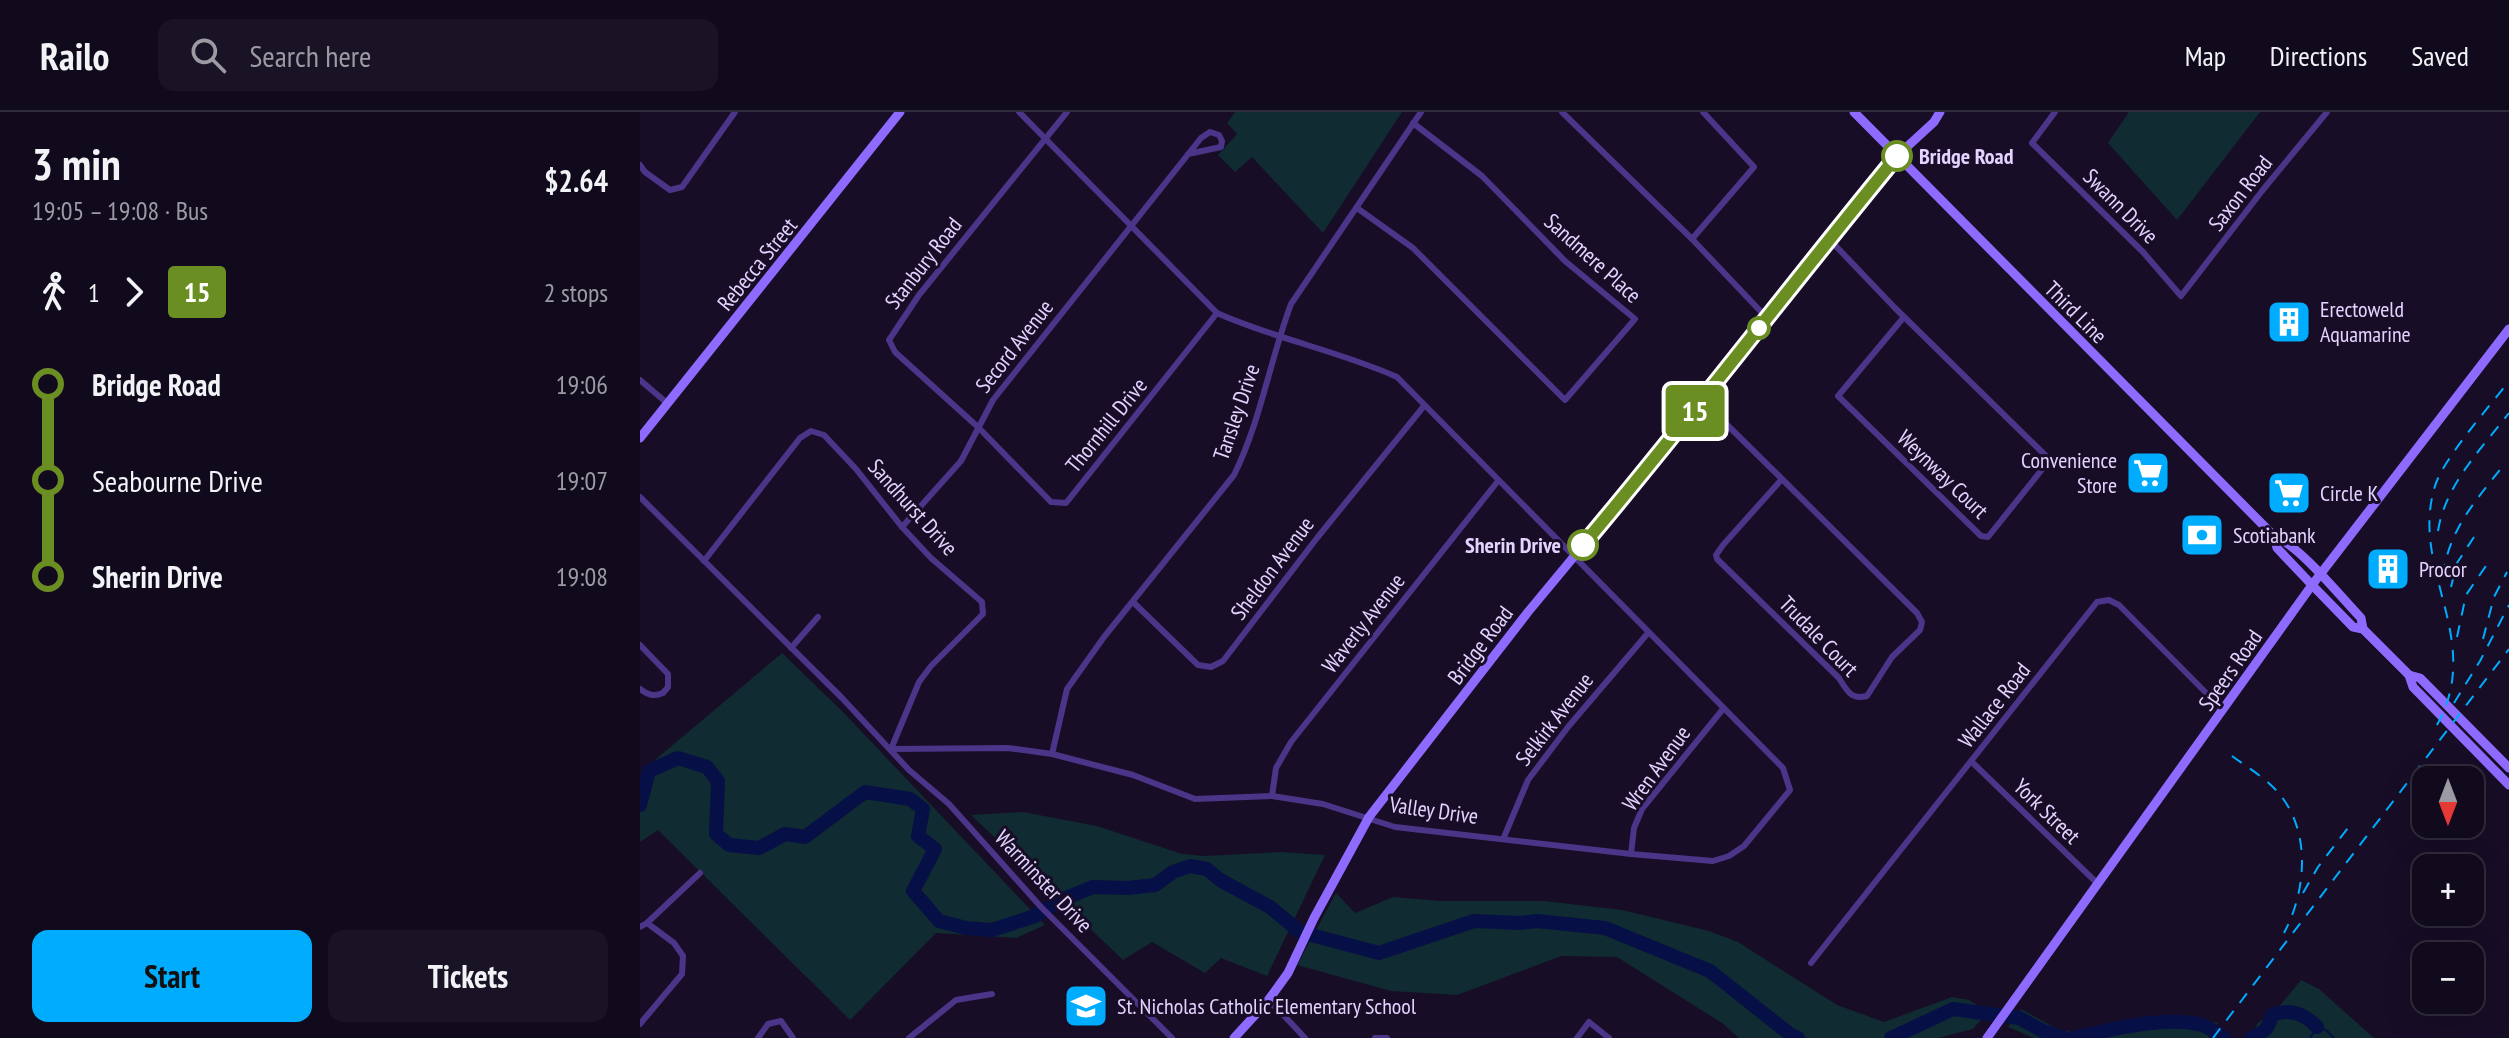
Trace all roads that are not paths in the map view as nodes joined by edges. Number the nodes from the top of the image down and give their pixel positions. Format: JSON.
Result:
{"nodes":[{"id":1,"x":735,"y":112,"type":"edge"},
{"id":2,"x":900,"y":112,"type":"edge"},
{"id":3,"x":1019,"y":112,"type":"edge"},
{"id":4,"x":1067,"y":112,"type":"edge"},
{"id":5,"x":1421,"y":112,"type":"edge"},
{"id":6,"x":1562,"y":112,"type":"edge"},
{"id":7,"x":1703,"y":112,"type":"edge"},
{"id":8,"x":1854,"y":112,"type":"edge"},
{"id":9,"x":1940,"y":112,"type":"edge"},
{"id":10,"x":2055,"y":112,"type":"edge"},
{"id":11,"x":2327,"y":112,"type":"edge"},
{"id":12,"x":1413,"y":123,"type":"junction"},
{"id":13,"x":1046,"y":139,"type":"junction"},
{"id":14,"x":1188,"y":154,"type":"junction"},
{"id":15,"x":1897,"y":156,"type":"junction"},
{"id":16,"x":640,"y":165,"type":"edge"},
{"id":17,"x":1357,"y":208,"type":"junction"},
{"id":18,"x":1130,"y":226,"type":"junction"},
{"id":19,"x":1692,"y":239,"type":"junction"},
{"id":20,"x":1830,"y":240,"type":"junction"},
{"id":21,"x":2181,"y":296,"type":"joint"},
{"id":22,"x":1217,"y":313,"type":"junction"},
{"id":23,"x":1766,"y":317,"type":"junction"},
{"id":24,"x":1904,"y":317,"type":"junction"},
{"id":25,"x":2509,"y":329,"type":"edge"},
{"id":26,"x":1279,"y":335,"type":"junction"},
{"id":27,"x":640,"y":380,"type":"edge"},
{"id":28,"x":1703,"y":401,"type":"junction"},
{"id":29,"x":667,"y":403,"type":"junction"},
{"id":30,"x":1424,"y":406,"type":"junction"},
{"id":31,"x":979,"y":428,"type":"junction"},
{"id":32,"x":640,"y":438,"type":"edge"},
{"id":33,"x":1782,"y":479,"type":"junction"},
{"id":34,"x":1498,"y":481,"type":"junction"},
{"id":35,"x":640,"y":497,"type":"edge"},
{"id":36,"x":902,"y":527,"type":"junction"},
{"id":37,"x":2274,"y":536,"type":"junction"},
{"id":38,"x":1573,"y":557,"type":"junction"},
{"id":39,"x":704,"y":561,"type":"junction"},
{"id":40,"x":2320,"y":575,"type":"junction"},
{"id":41,"x":2312,"y":585,"type":"junction"},
{"id":42,"x":1133,"y":602,"type":"junction"},
{"id":43,"x":818,"y":617,"type":"dead end"},
{"id":44,"x":2363,"y":629,"type":"junction"},
{"id":45,"x":1648,"y":633,"type":"junction"},
{"id":46,"x":640,"y":645,"type":"edge"},
{"id":47,"x":791,"y":648,"type":"junction"},
{"id":48,"x":2409,"y":675,"type":"junction"},
{"id":49,"x":640,"y":689,"type":"edge"},
{"id":50,"x":1723,"y":709,"type":"junction"},
{"id":51,"x":2223,"y":710,"type":"junction"},
{"id":52,"x":891,"y":749,"type":"junction"},
{"id":53,"x":1052,"y":754,"type":"junction"},
{"id":54,"x":1972,"y":762,"type":"junction"},
{"id":55,"x":2509,"y":768,"type":"edge"},
{"id":56,"x":2509,"y":785,"type":"edge"},
{"id":57,"x":1272,"y":796,"type":"junction"},
{"id":58,"x":1369,"y":817,"type":"junction"},
{"id":59,"x":1504,"y":837,"type":"junction"},
{"id":60,"x":1631,"y":854,"type":"junction"},
{"id":61,"x":700,"y":873,"type":"dead end"},
{"id":62,"x":2098,"y":884,"type":"junction"},
{"id":63,"x":644,"y":925,"type":"edge"},
{"id":64,"x":1811,"y":963,"type":"dead end"},
{"id":65,"x":992,"y":994,"type":"dead end"},
{"id":66,"x":1267,"y":1002,"type":"junction"},
{"id":67,"x":640,"y":1024,"type":"edge"},
{"id":68,"x":758,"y":1038,"type":"edge"},
{"id":69,"x":793,"y":1038,"type":"edge"},
{"id":70,"x":909,"y":1038,"type":"edge"},
{"id":71,"x":1172,"y":1038,"type":"edge"},
{"id":72,"x":1234,"y":1038,"type":"edge"},
{"id":73,"x":1305,"y":1038,"type":"edge"},
{"id":74,"x":1375,"y":1038,"type":"edge"},
{"id":75,"x":1387,"y":1038,"type":"edge"},
{"id":76,"x":1577,"y":1038,"type":"edge"},
{"id":77,"x":1609,"y":1038,"type":"edge"},
{"id":78,"x":1987,"y":1038,"type":"edge"}],
"edges":[{"from":1,"to":16,"type":"street"},
{"from":2,"to":29,"type":"main road","name":"Rebecca Street"},
{"from":3,"to":13,"type":"street"},
{"from":4,"to":13,"type":"street","name":"Stanbury Road"},
{"from":5,"to":12,"type":"street","name":"Tansley Drive"},
{"from":6,"to":19,"type":"street"},
{"from":7,"to":19,"type":"street"},
{"from":8,"to":15,"type":"main road","name":"Third Line"},
{"from":9,"to":15,"type":"main road","name":"Bridge Road"},
{"from":10,"to":21,"type":"street","name":"Swann Drive"},
{"from":11,"to":21,"type":"street","name":"Saxon Road"},
{"from":12,"to":17,"type":"street","name":"Tansley Drive"},
{"from":12,"to":17,"type":"street","name":"Sandmere Place"},
{"from":13,"to":18,"type":"street"},
{"from":13,"to":31,"type":"street","name":"Stanbury Road"},
{"from":14,"to":14,"type":"street"},
{"from":14,"to":18,"type":"street","name":"Secord Avenue"},
{"from":15,"to":20,"type":"main road","name":"Bridge Road"},
{"from":15,"to":37,"type":"main road","name":"Third Line"},
{"from":17,"to":26,"type":"street","name":"Tansley Drive"},
{"from":18,"to":22,"type":"street"},
{"from":18,"to":31,"type":"street","name":"Secord Avenue"},
{"from":19,"to":23,"type":"street"},
{"from":20,"to":23,"type":"main road","name":"Bridge Road"},
{"from":20,"to":24,"type":"street","name":"Weynway Court"},
{"from":22,"to":26,"type":"street"},
{"from":22,"to":31,"type":"street","name":"Thornhill Drive"},
{"from":23,"to":28,"type":"main road","name":"Bridge Road"},
{"from":24,"to":24,"type":"street","name":"Weynway Court"},
{"from":25,"to":40,"type":"main road","name":"Speers Road"},
{"from":26,"to":30,"type":"street"},
{"from":26,"to":42,"type":"street","name":"Tansley Drive"},
{"from":27,"to":29,"type":"street"},
{"from":28,"to":33,"type":"street","name":"Trudale Court"},
{"from":28,"to":38,"type":"main road","name":"Bridge Road"},
{"from":29,"to":32,"type":"main road","name":"Rebecca Street"},
{"from":30,"to":34,"type":"street"},
{"from":30,"to":42,"type":"street","name":"Sheldon Avenue"},
{"from":31,"to":36,"type":"street","name":"Secord Avenue"},
{"from":33,"to":33,"type":"street","name":"Trudale Court"},
{"from":34,"to":38,"type":"street"},
{"from":34,"to":57,"type":"street","name":"Waverly Avenue"},
{"from":35,"to":39,"type":"street","name":"Warminster Drive"},
{"from":36,"to":39,"type":"street","name":"Sandhurst Drive"},
{"from":36,"to":52,"type":"street","name":"Sandhurst Drive"},
{"from":37,"to":40,"type":"main road","name":"Third Line"},
{"from":37,"to":41,"type":"main road","name":"Third Line"},
{"from":38,"to":45,"type":"street"},
{"from":38,"to":58,"type":"main road","name":"Bridge Road"},
{"from":39,"to":47,"type":"street","name":"Warminster Drive"},
{"from":40,"to":41,"type":"main road","name":"Speers Road"},
{"from":40,"to":44,"type":"main road","name":"Third Line"},
{"from":41,"to":44,"type":"main road","name":"Third Line"},
{"from":41,"to":51,"type":"main road","name":"Speers Road"},
{"from":42,"to":53,"type":"street","name":"Tansley Drive"},
{"from":43,"to":47,"type":"street"},
{"from":44,"to":48,"type":"main road","name":"Third Line"},
{"from":45,"to":50,"type":"street"},
{"from":45,"to":59,"type":"street","name":"Selkirk Avenue"},
{"from":46,"to":49,"type":"street"},
{"from":47,"to":52,"type":"street","name":"Warminster Drive"},
{"from":48,"to":55,"type":"main road","name":"Third Line"},
{"from":48,"to":56,"type":"main road","name":"Third Line"},
{"from":50,"to":60,"type":"street","name":"Wren Avenue"},
{"from":50,"to":60,"type":"street","name":"Valley Drive"},
{"from":51,"to":54,"type":"street","name":"Wallace Road"},
{"from":51,"to":62,"type":"main road","name":"Speers Road"},
{"from":52,"to":53,"type":"street"},
{"from":52,"to":71,"type":"street","name":"Warminster Drive"},
{"from":53,"to":57,"type":"street","name":"Valley Drive"},
{"from":54,"to":62,"type":"street","name":"York Street"},
{"from":54,"to":64,"type":"street","name":"Wallace Road"},
{"from":57,"to":58,"type":"street","name":"Valley Drive"},
{"from":58,"to":59,"type":"street","name":"Valley Drive"},
{"from":58,"to":66,"type":"main road","name":"Bridge Road"},
{"from":59,"to":60,"type":"street","name":"Valley Drive"},
{"from":61,"to":63,"type":"street"},
{"from":62,"to":78,"type":"main road","name":"Speers Road"},
{"from":63,"to":67,"type":"street"},
{"from":65,"to":70,"type":"street"},
{"from":66,"to":72,"type":"main road","name":"Bridge Road"},
{"from":66,"to":73,"type":"street"},
{"from":68,"to":69,"type":"street"},
{"from":74,"to":75,"type":"street"},
{"from":76,"to":77,"type":"street"}]}
